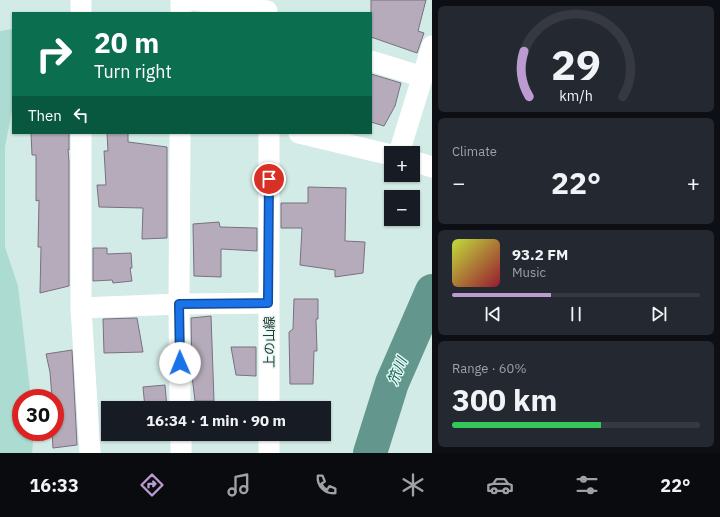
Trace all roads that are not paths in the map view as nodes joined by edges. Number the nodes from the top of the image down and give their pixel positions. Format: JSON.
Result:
{"nodes":[{"id":1,"x":81,"y":0,"type":"edge"},
{"id":2,"x":181,"y":0,"type":"edge"},
{"id":3,"x":194,"y":0,"type":"edge"},
{"id":4,"x":270,"y":8,"type":"edge"},
{"id":5,"x":81,"y":12,"type":"edge"},
{"id":6,"x":181,"y":12,"type":"edge"},
{"id":7,"x":432,"y":46,"type":"edge"},
{"id":8,"x":372,"y":62,"type":"edge"},
{"id":9,"x":423,"y":77,"type":"junction"},
{"id":10,"x":81,"y":134,"type":"edge"},
{"id":11,"x":180,"y":134,"type":"edge"},
{"id":12,"x":269,"y":134,"type":"edge"},
{"id":13,"x":303,"y":134,"type":"edge"},
{"id":14,"x":401,"y":146,"type":"edge"},
{"id":15,"x":384,"y":153,"type":"edge"},
{"id":16,"x":420,"y":163,"type":"edge"},
{"id":17,"x":432,"y":167,"type":"edge"},
{"id":18,"x":268,"y":303,"type":"junction"},
{"id":19,"x":179,"y":304,"type":"junction"},
{"id":20,"x":81,"y":308,"type":"junction"},
{"id":21,"x":180,"y":401,"type":"edge"},
{"id":22,"x":269,"y":401,"type":"edge"},
{"id":23,"x":181,"y":441,"type":"edge"},
{"id":24,"x":269,"y":441,"type":"edge"},
{"id":25,"x":90,"y":453,"type":"edge"},
{"id":26,"x":181,"y":453,"type":"edge"},
{"id":27,"x":269,"y":453,"type":"edge"}],
"edges":[{"from":1,"to":5,"type":"street"},
{"from":2,"to":6,"type":"street"},
{"from":3,"to":4,"type":"street"},
{"from":7,"to":9,"type":"street"},
{"from":8,"to":9,"type":"street"},
{"from":9,"to":14,"type":"street"},
{"from":10,"to":20,"type":"street"},
{"from":11,"to":19,"type":"street"},
{"from":12,"to":18,"type":"street","name":"上の山線"},
{"from":13,"to":15,"type":"street"},
{"from":16,"to":17,"type":"street"},
{"from":18,"to":19,"type":"street"},
{"from":18,"to":22,"type":"street","name":"上の山線"},
{"from":19,"to":20,"type":"street"},
{"from":19,"to":21,"type":"street"},
{"from":20,"to":25,"type":"street"},
{"from":23,"to":26,"type":"street"},
{"from":24,"to":27,"type":"street"}]}
